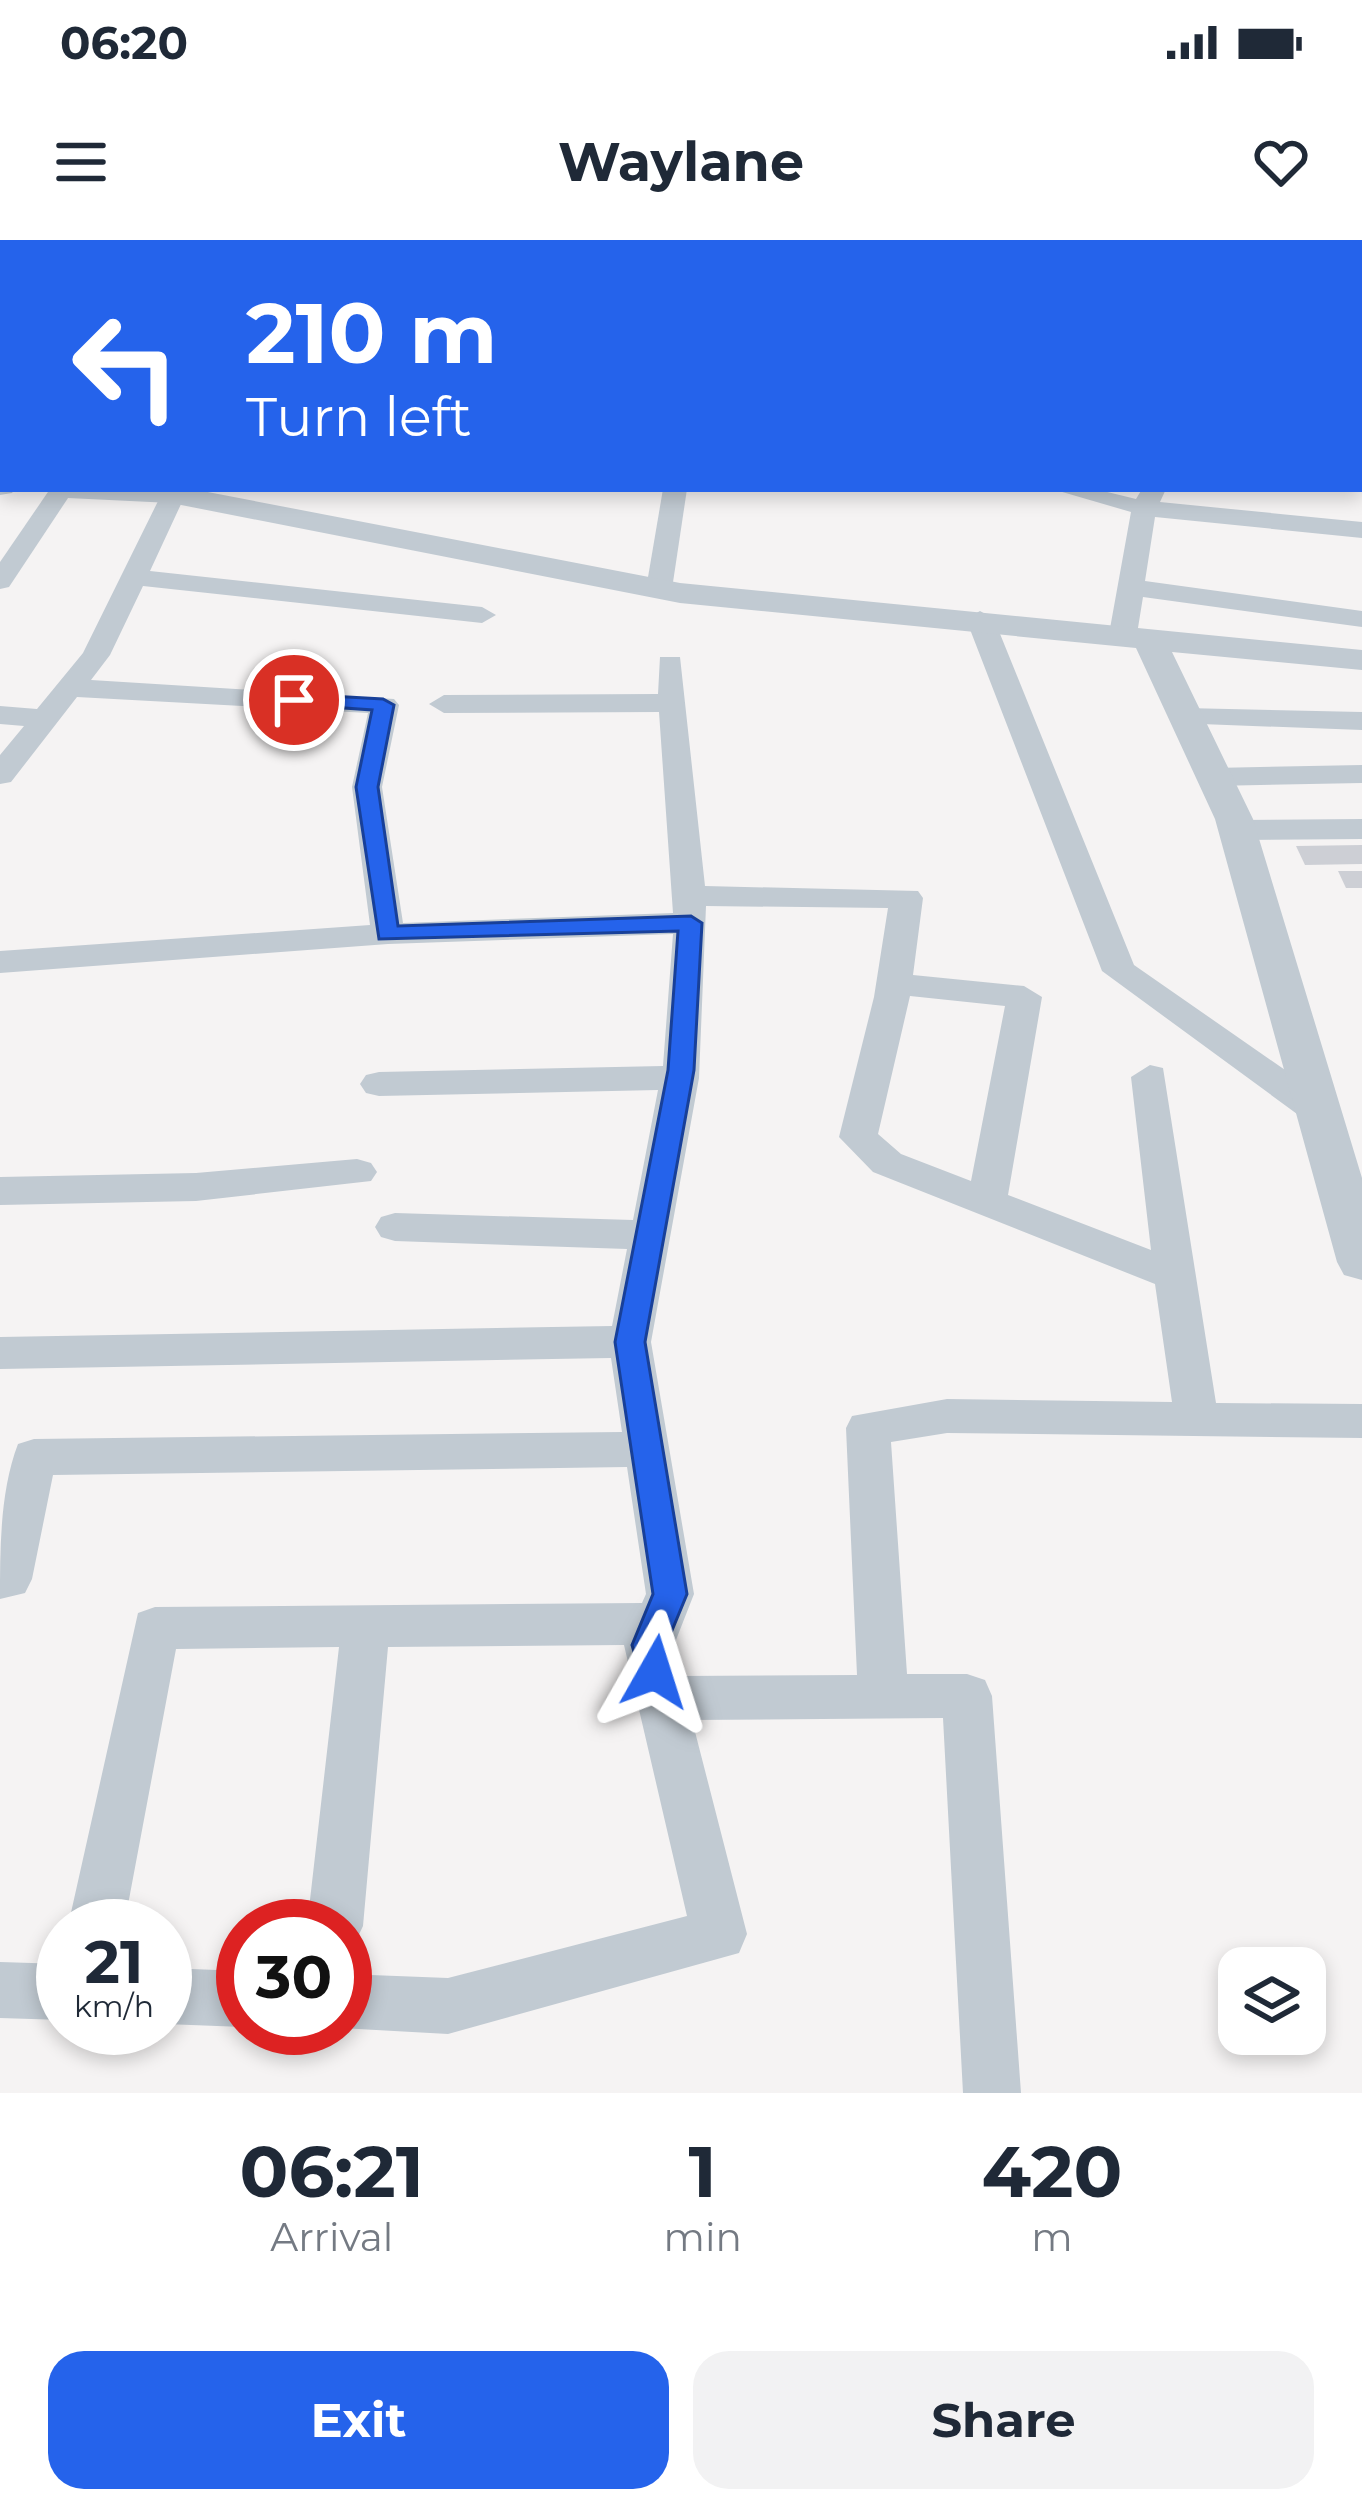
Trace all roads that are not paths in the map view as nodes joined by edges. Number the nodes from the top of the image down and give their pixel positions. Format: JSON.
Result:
{"nodes":[{"id":1,"x":63,"y":492,"type":"edge"},
{"id":2,"x":174,"y":492,"type":"edge"},
{"id":3,"x":675,"y":492,"type":"edge"},
{"id":4,"x":1075,"y":492,"type":"edge"},
{"id":5,"x":1146,"y":511,"type":"edge"},
{"id":6,"x":1362,"y":530,"type":"edge"},
{"id":7,"x":1362,"y":552,"type":"edge"},
{"id":8,"x":133,"y":577,"type":"junction"},
{"id":9,"x":0,"y":580,"type":"edge"},
{"id":10,"x":1131,"y":587,"type":"junction"},
{"id":11,"x":659,"y":589,"type":"junction"},
{"id":12,"x":482,"y":615,"type":"dead end"},
{"id":13,"x":980,"y":619,"type":"junction"},
{"id":14,"x":1362,"y":620,"type":"edge"},
{"id":15,"x":1135,"y":635,"type":"junction"},
{"id":16,"x":1362,"y":659,"type":"edge"},
{"id":17,"x":70,"y":688,"type":"junction"},
{"id":18,"x":444,"y":704,"type":"dead end"},
{"id":19,"x":0,"y":715,"type":"edge"},
{"id":20,"x":1185,"y":717,"type":"junction"},
{"id":21,"x":45,"y":719,"type":"junction"},
{"id":22,"x":1362,"y":722,"type":"edge"},
{"id":23,"x":1362,"y":774,"type":"edge"},
{"id":24,"x":0,"y":775,"type":"edge"},
{"id":25,"x":1214,"y":776,"type":"junction"},
{"id":26,"x":1362,"y":829,"type":"edge"},
{"id":27,"x":1237,"y":830,"type":"junction"},
{"id":28,"x":691,"y":910,"type":"junction"},
{"id":29,"x":388,"y":934,"type":"junction"},
{"id":30,"x":0,"y":962,"type":"edge"},
{"id":31,"x":893,"y":984,"type":"junction"},
{"id":32,"x":1150,"y":1077,"type":"dead end"},
{"id":33,"x":680,"y":1078,"type":"junction"},
{"id":34,"x":379,"y":1084,"type":"dead end"},
{"id":35,"x":1321,"y":1113,"type":"junction"},
{"id":36,"x":357,"y":1172,"type":"dead end"},
{"id":37,"x":0,"y":1190,"type":"edge"},
{"id":38,"x":987,"y":1202,"type":"junction"},
{"id":39,"x":395,"y":1228,"type":"dead end"},
{"id":40,"x":651,"y":1235,"type":"junction"},
{"id":41,"x":1362,"y":1262,"type":"edge"},
{"id":42,"x":1174,"y":1275,"type":"junction"},
{"id":43,"x":630,"y":1342,"type":"junction"},
{"id":44,"x":0,"y":1353,"type":"edge"},
{"id":45,"x":1197,"y":1420,"type":"junction"},
{"id":46,"x":1362,"y":1421,"type":"edge"},
{"id":47,"x":647,"y":1449,"type":"junction"},
{"id":48,"x":17,"y":1457,"type":"edge"},
{"id":49,"x":0,"y":1579,"type":"edge"},
{"id":50,"x":658,"y":1624,"type":"junction"},
{"id":51,"x":366,"y":1626,"type":"junction"},
{"id":52,"x":883,"y":1697,"type":"junction"},
{"id":53,"x":662,"y":1698,"type":"junction"},
{"id":54,"x":101,"y":1899,"type":"edge"},
{"id":55,"x":338,"y":1899,"type":"edge"},
{"id":56,"x":0,"y":1990,"type":"edge"},
{"id":57,"x":36,"y":1991,"type":"edge"},
{"id":58,"x":372,"y":2003,"type":"edge"},
{"id":59,"x":992,"y":2093,"type":"edge"}],
"edges":[{"from":1,"to":9,"type":"street"},
{"from":2,"to":8,"type":"street"},
{"from":2,"to":11,"type":"street"},
{"from":3,"to":11,"type":"street"},
{"from":4,"to":5,"type":"street"},
{"from":5,"to":6,"type":"street"},
{"from":5,"to":7,"type":"street"},
{"from":5,"to":10,"type":"street"},
{"from":8,"to":12,"type":"street"},
{"from":8,"to":17,"type":"street"},
{"from":10,"to":14,"type":"street"},
{"from":10,"to":15,"type":"street"},
{"from":11,"to":13,"type":"street"},
{"from":13,"to":15,"type":"street"},
{"from":13,"to":35,"type":"street"},
{"from":15,"to":16,"type":"street"},
{"from":15,"to":20,"type":"street"},
{"from":17,"to":21,"type":"street"},
{"from":17,"to":29,"type":"street"},
{"from":18,"to":28,"type":"street"},
{"from":19,"to":21,"type":"street"},
{"from":20,"to":22,"type":"street"},
{"from":20,"to":25,"type":"street"},
{"from":21,"to":24,"type":"street"},
{"from":23,"to":25,"type":"street"},
{"from":25,"to":27,"type":"street"},
{"from":26,"to":27,"type":"street"},
{"from":27,"to":35,"type":"street"},
{"from":28,"to":29,"type":"street"},
{"from":28,"to":31,"type":"street"},
{"from":28,"to":33,"type":"street"},
{"from":29,"to":30,"type":"street"},
{"from":31,"to":38,"type":"street"},
{"from":31,"to":38,"type":"street"},
{"from":32,"to":42,"type":"street"},
{"from":33,"to":34,"type":"street"},
{"from":33,"to":40,"type":"street"},
{"from":35,"to":41,"type":"street"},
{"from":36,"to":37,"type":"street"},
{"from":38,"to":42,"type":"street"},
{"from":39,"to":40,"type":"street"},
{"from":40,"to":43,"type":"street"},
{"from":42,"to":45,"type":"street"},
{"from":43,"to":44,"type":"street"},
{"from":43,"to":47,"type":"street"},
{"from":45,"to":46,"type":"street"},
{"from":45,"to":52,"type":"street"},
{"from":47,"to":48,"type":"street"},
{"from":47,"to":50,"type":"street"},
{"from":48,"to":49,"type":"street"},
{"from":50,"to":51,"type":"street"},
{"from":50,"to":53,"type":"street"},
{"from":51,"to":54,"type":"street"},
{"from":51,"to":55,"type":"street"},
{"from":52,"to":53,"type":"street"},
{"from":52,"to":59,"type":"street"},
{"from":53,"to":58,"type":"street"},
{"from":56,"to":57,"type":"street"}]}
